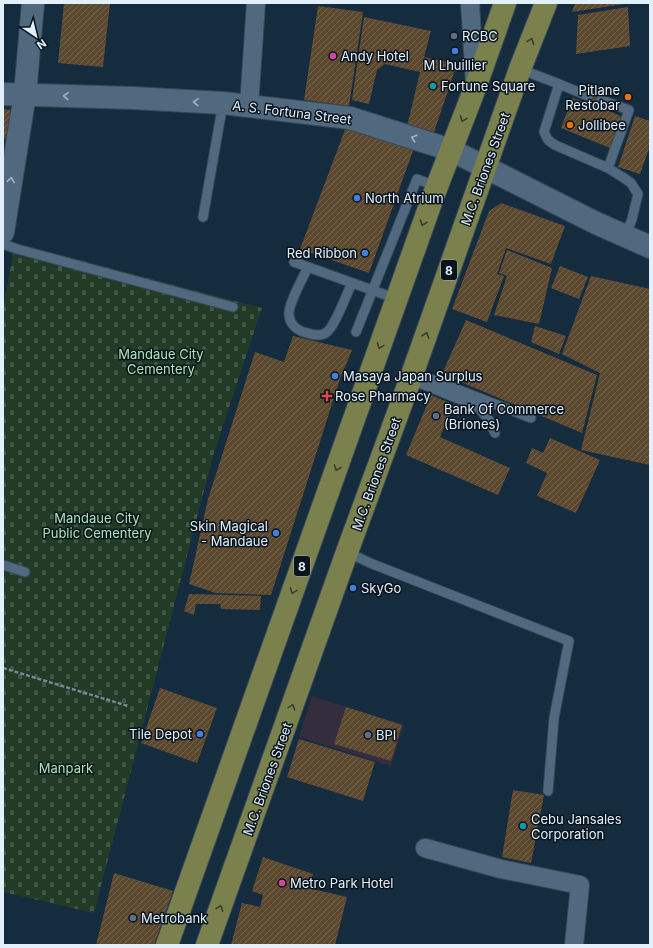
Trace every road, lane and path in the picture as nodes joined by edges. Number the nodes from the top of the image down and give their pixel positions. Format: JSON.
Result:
{"nodes":[{"id":1,"x":33,"y":3,"type":"edge"},
{"id":2,"x":256,"y":3,"type":"edge"},
{"id":3,"x":470,"y":3,"type":"edge"},
{"id":4,"x":505,"y":3,"type":"edge"},
{"id":5,"x":546,"y":3,"type":"edge"},
{"id":6,"x":520,"y":69,"type":"junction"},
{"id":7,"x":559,"y":84,"type":"junction"},
{"id":8,"x":475,"y":88,"type":"junction"},
{"id":9,"x":3,"y":94,"type":"edge"},
{"id":10,"x":25,"y":94,"type":"junction"},
{"id":11,"x":588,"y":96,"type":"dead end"},
{"id":12,"x":602,"y":100,"type":"dead end"},
{"id":13,"x":223,"y":103,"type":"junction"},
{"id":14,"x":249,"y":106,"type":"junction"},
{"id":15,"x":451,"y":150,"type":"junction"},
{"id":16,"x":485,"y":168,"type":"junction"},
{"id":17,"x":608,"y":168,"type":"junction"},
{"id":18,"x":437,"y":187,"type":"junction"},
{"id":19,"x":203,"y":217,"type":"dead end"},
{"id":20,"x":3,"y":232,"type":"edge"},
{"id":21,"x":625,"y":237,"type":"junction"},
{"id":22,"x":3,"y":244,"type":"edge"},
{"id":23,"x":650,"y":247,"type":"edge"},
{"id":24,"x":294,"y":262,"type":"dead end"},
{"id":25,"x":308,"y":267,"type":"junction"},
{"id":26,"x":352,"y":283,"type":"junction"},
{"id":27,"x":373,"y":290,"type":"junction"},
{"id":28,"x":397,"y":299,"type":"junction"},
{"id":29,"x":234,"y":307,"type":"dead end"},
{"id":30,"x":356,"y":332,"type":"dead end"},
{"id":31,"x":412,"y":375,"type":"junction"},
{"id":32,"x":531,"y":418,"type":"dead end"},
{"id":33,"x":495,"y":433,"type":"dead end"},
{"id":34,"x":347,"y":552,"type":"junction"},
{"id":35,"x":3,"y":565,"type":"edge"},
{"id":36,"x":25,"y":572,"type":"dead end"},
{"id":37,"x":3,"y":668,"type":"edge"},
{"id":38,"x":128,"y":706,"type":"dead end"},
{"id":39,"x":548,"y":791,"type":"dead end"},
{"id":40,"x":425,"y":848,"type":"dead end"},
{"id":41,"x":167,"y":945,"type":"edge"},
{"id":42,"x":207,"y":945,"type":"edge"},
{"id":43,"x":574,"y":945,"type":"edge"}],
"edges":[{"from":1,"to":10,"type":"street"},
{"from":2,"to":14,"type":"street"},
{"from":3,"to":8,"type":"street"},
{"from":4,"to":8,"type":"main road","number":"8"},
{"from":6,"to":5,"type":"main road","name":"M.C. Briones Street","number":"8","one_way":true},
{"from":6,"to":7,"type":"lane"},
{"from":6,"to":16,"type":"main road","name":"M.C. Briones Street","number":"8"},
{"from":7,"to":11,"type":"lane"},
{"from":7,"to":17,"type":"lane"},
{"from":8,"to":15,"type":"main road","number":"8","one_way":true},
{"from":9,"to":10,"type":"street","name":"A. S. Fortuna Street"},
{"from":13,"to":10,"type":"street","name":"A. S. Fortuna Street","one_way":true},
{"from":20,"to":10,"type":"street","one_way":true},
{"from":12,"to":17,"type":"lane"},
{"from":13,"to":14,"type":"street","name":"A. S. Fortuna Street"},
{"from":13,"to":19,"type":"lane"},
{"from":15,"to":14,"type":"street","name":"A. S. Fortuna Street","one_way":true},
{"from":15,"to":16,"type":"street","name":"A. S. Fortuna Street"},
{"from":15,"to":18,"type":"main road","number":"8"},
{"from":16,"to":21,"type":"street","name":"A. S. Fortuna Street"},
{"from":31,"to":16,"type":"main road","name":"M.C. Briones Street","number":"8","one_way":true},
{"from":17,"to":21,"type":"lane"},
{"from":18,"to":27,"type":"lane"},
{"from":18,"to":28,"type":"main road","number":"8","one_way":true},
{"from":21,"to":23,"type":"street","name":"A. S. Fortuna Street"},
{"from":22,"to":29,"type":"lane"},
{"from":24,"to":25,"type":"lane"},
{"from":25,"to":26,"type":"lane"},
{"from":25,"to":26,"type":"lane"},
{"from":26,"to":27,"type":"lane"},
{"from":27,"to":28,"type":"lane"},
{"from":27,"to":30,"type":"lane"},
{"from":28,"to":41,"type":"main road","number":"8","one_way":true},
{"from":31,"to":32,"type":"lane"},
{"from":31,"to":33,"type":"lane"},
{"from":31,"to":34,"type":"main road","name":"M.C. Briones Street","number":"8"},
{"from":34,"to":39,"type":"lane"},
{"from":42,"to":34,"type":"main road","name":"M.C. Briones Street","number":"8","one_way":true},
{"from":35,"to":36,"type":"lane"},
{"from":37,"to":38,"type":"path"},
{"from":40,"to":43,"type":"street"}]}
